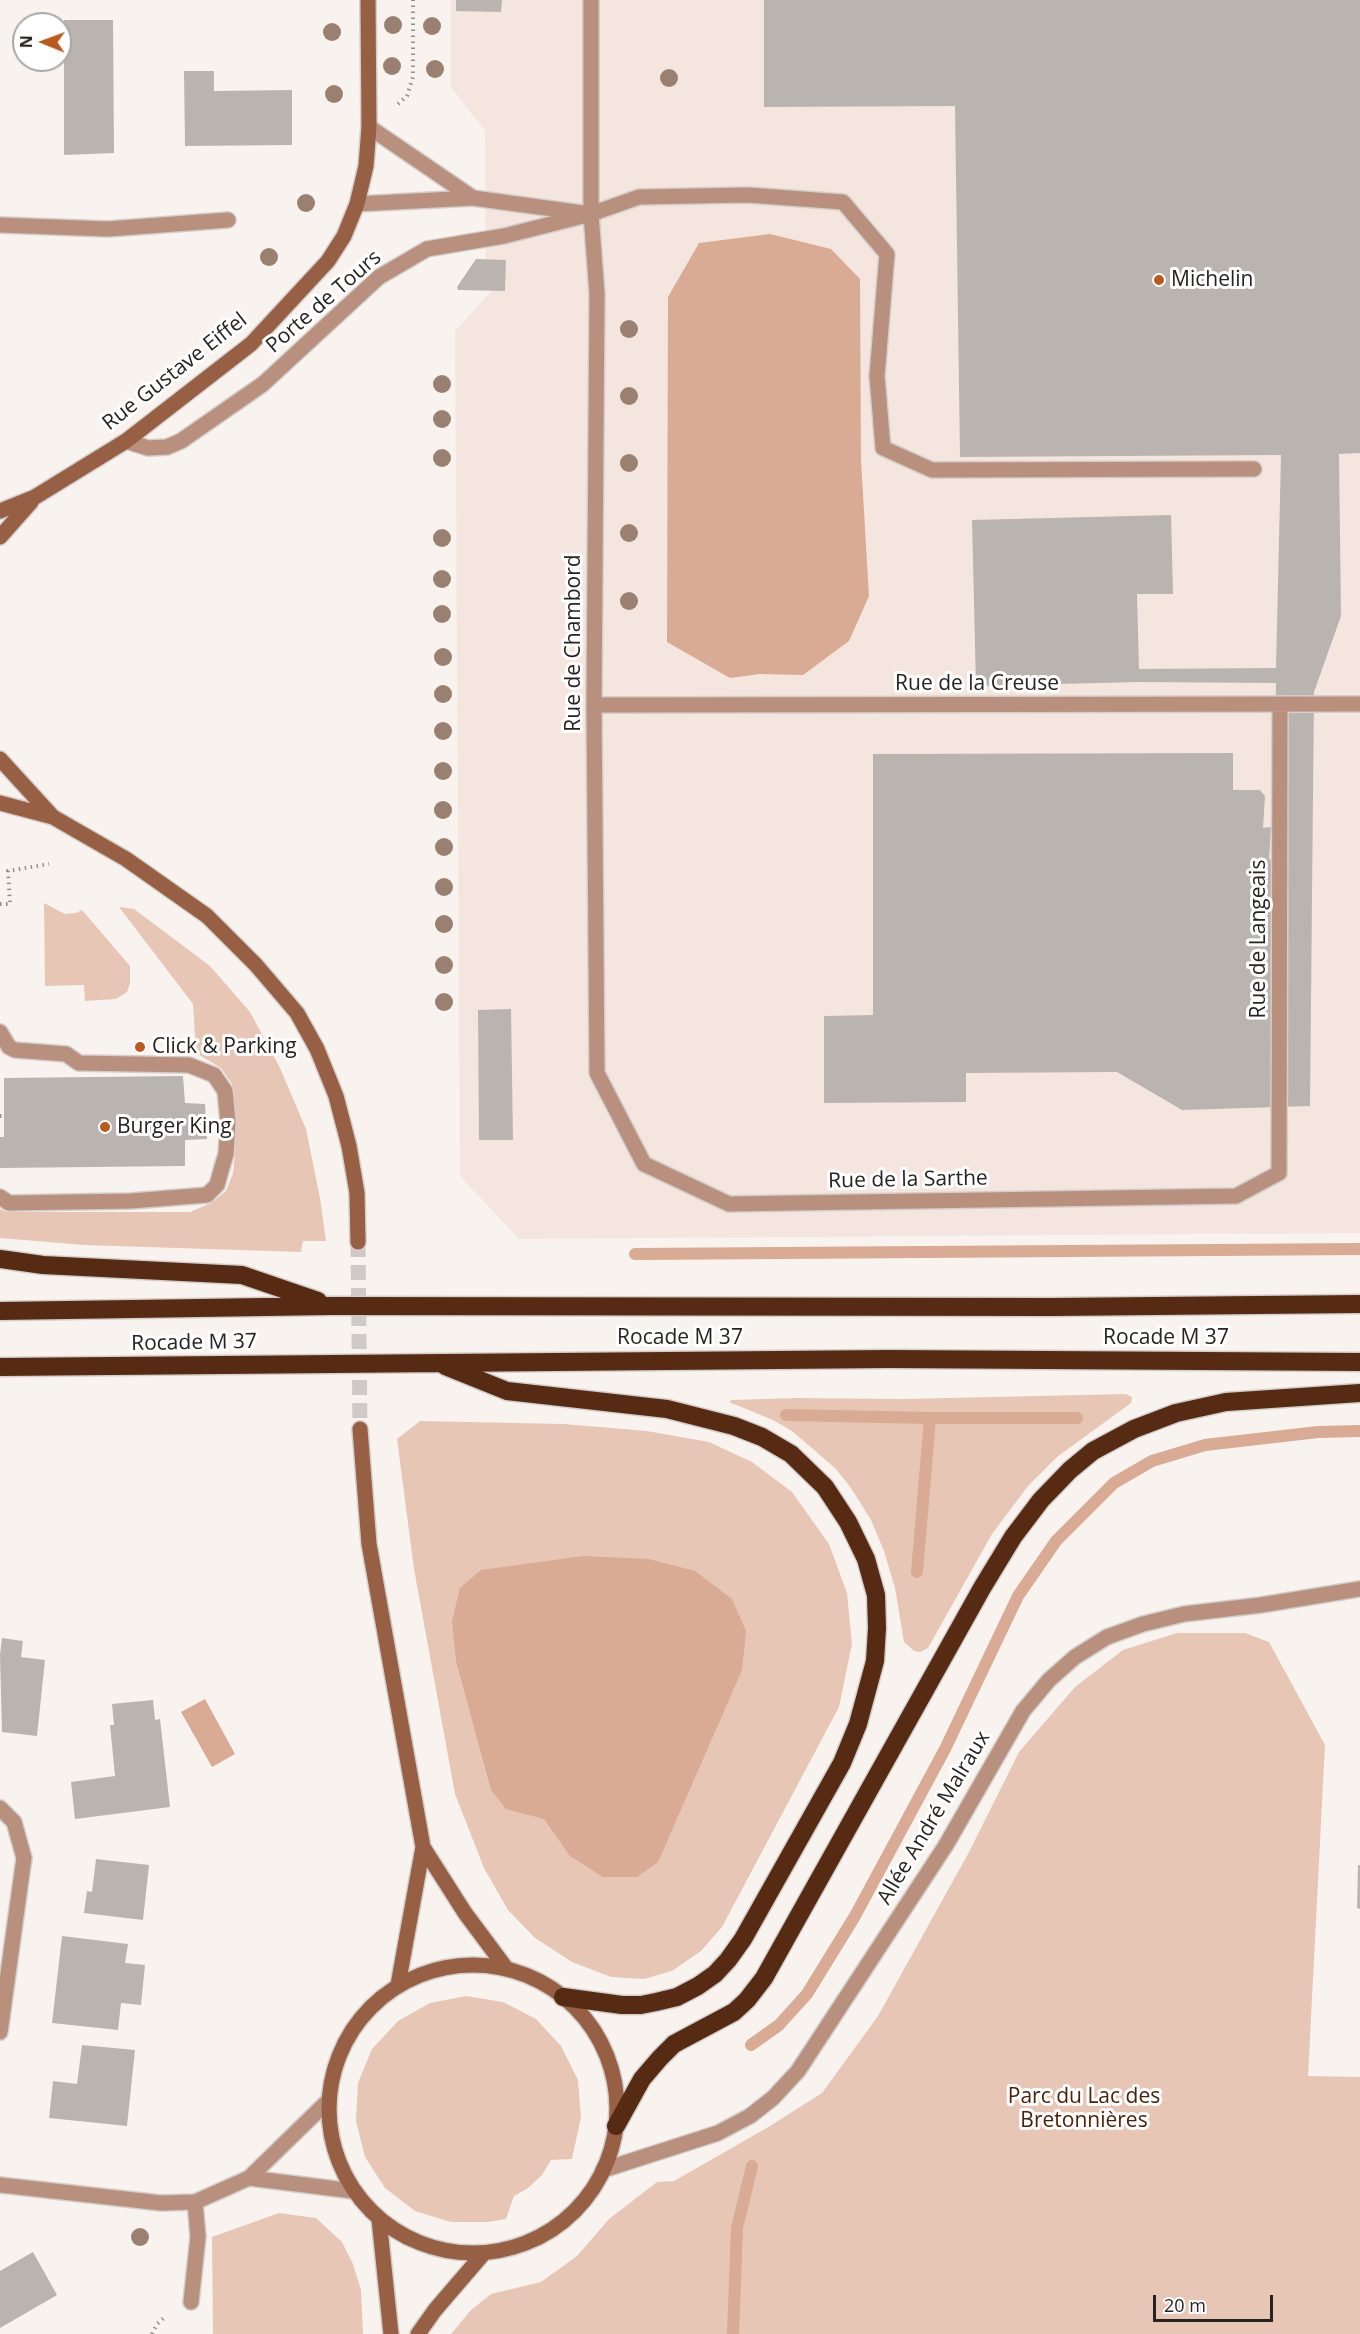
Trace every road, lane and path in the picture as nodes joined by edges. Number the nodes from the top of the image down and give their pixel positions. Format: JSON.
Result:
{"nodes":[{"id":1,"x":368,"y":0,"type":"edge"},
{"id":2,"x":413,"y":0,"type":"edge"},
{"id":3,"x":591,"y":0,"type":"edge"},
{"id":4,"x":369,"y":127,"type":"junction"},
{"id":5,"x":473,"y":198,"type":"junction"},
{"id":6,"x":357,"y":204,"type":"junction"},
{"id":7,"x":591,"y":214,"type":"junction"},
{"id":8,"x":228,"y":220,"type":"dead end"},
{"id":9,"x":0,"y":225,"type":"edge"},
{"id":10,"x":126,"y":441,"type":"junction"},
{"id":11,"x":1254,"y":469,"type":"dead end"},
{"id":12,"x":35,"y":497,"type":"junction"},
{"id":13,"x":0,"y":511,"type":"edge"},
{"id":14,"x":0,"y":537,"type":"edge"},
{"id":15,"x":1360,"y":704,"type":"edge"},
{"id":16,"x":594,"y":705,"type":"junction"},
{"id":17,"x":1280,"y":705,"type":"junction"},
{"id":18,"x":0,"y":759,"type":"edge"},
{"id":19,"x":0,"y":803,"type":"edge"},
{"id":20,"x":53,"y":817,"type":"junction"},
{"id":21,"x":49,"y":864,"type":"dead end"},
{"id":22,"x":0,"y":904,"type":"edge"},
{"id":23,"x":0,"y":1032,"type":"edge"},
{"id":24,"x":597,"y":1073,"type":"joint"},
{"id":25,"x":1279,"y":1173,"type":"joint"},
{"id":26,"x":0,"y":1197,"type":"edge"},
{"id":27,"x":358,"y":1242,"type":"tunnel mouth"},
{"id":28,"x":0,"y":1259,"type":"edge"},
{"id":29,"x":1360,"y":1304,"type":"edge"},
{"id":30,"x":331,"y":1306,"type":"junction"},
{"id":31,"x":0,"y":1311,"type":"edge"},
{"id":32,"x":435,"y":1362,"type":"junction"},
{"id":33,"x":1360,"y":1362,"type":"edge"},
{"id":34,"x":0,"y":1367,"type":"edge"},
{"id":35,"x":1360,"y":1393,"type":"edge"},
{"id":36,"x":360,"y":1429,"type":"tunnel mouth"},
{"id":37,"x":1360,"y":1589,"type":"edge"},
{"id":38,"x":0,"y":1808,"type":"edge"},
{"id":39,"x":423,"y":1847,"type":"junction"},
{"id":40,"x":506,"y":1968,"type":"junction"},
{"id":41,"x":398,"y":1985,"type":"junction"},
{"id":42,"x":563,"y":1997,"type":"junction"},
{"id":43,"x":0,"y":2032,"type":"edge"},
{"id":44,"x":329,"y":2100,"type":"junction"},
{"id":45,"x":616,"y":2126,"type":"junction"},
{"id":46,"x":603,"y":2170,"type":"junction"},
{"id":47,"x":249,"y":2178,"type":"junction"},
{"id":48,"x":0,"y":2185,"type":"edge"},
{"id":49,"x":353,"y":2191,"type":"junction"},
{"id":50,"x":195,"y":2202,"type":"junction"},
{"id":51,"x":380,"y":2219,"type":"junction"},
{"id":52,"x":484,"y":2253,"type":"junction"},
{"id":53,"x":191,"y":2302,"type":"dead end"},
{"id":54,"x":391,"y":2334,"type":"edge"},
{"id":55,"x":418,"y":2334,"type":"edge"}],
"edges":[{"from":1,"to":4,"type":"street","name":"Rue Gustave Eiffel"},
{"from":2,"to":4,"type":"path"},
{"from":3,"to":7,"type":"street","name":"Rue de Chambord"},
{"from":4,"to":5,"type":"street"},
{"from":4,"to":6,"type":"street","name":"Rue Gustave Eiffel"},
{"from":5,"to":6,"type":"street"},
{"from":5,"to":7,"type":"street"},
{"from":6,"to":10,"type":"street","name":"Rue Gustave Eiffel"},
{"from":7,"to":10,"type":"street","name":"Porte de Tours"},
{"from":7,"to":11,"type":"street","name":"Porte de Tours"},
{"from":7,"to":16,"type":"street","name":"Rue de Chambord"},
{"from":8,"to":9,"type":"street"},
{"from":10,"to":12,"type":"street","name":"Rue Gustave Eiffel"},
{"from":12,"to":13,"type":"street","name":"Rue Gustave Eiffel"},
{"from":12,"to":14,"type":"street","name":"Rue Gustave Eiffel"},
{"from":15,"to":17,"type":"street","name":"Rue de la Creuse"},
{"from":16,"to":17,"type":"street","name":"Rue de la Creuse"},
{"from":16,"to":24,"type":"street","name":"Rue de Chambord"},
{"from":17,"to":25,"type":"street","name":"Rue de Langeais"},
{"from":18,"to":20,"type":"street"},
{"from":19,"to":20,"type":"street"},
{"from":20,"to":27,"type":"street"},
{"from":21,"to":22,"type":"path"},
{"from":23,"to":26,"type":"street"},
{"from":24,"to":25,"type":"street","name":"Rue de la Sarthe"},
{"from":28,"to":30,"type":"highway"},
{"from":29,"to":30,"type":"highway","name":"Rocade M 37"},
{"from":30,"to":31,"type":"highway","name":"Rocade M 37"},
{"from":32,"to":33,"type":"highway","name":"Rocade M 37"},
{"from":32,"to":34,"type":"highway","name":"Rocade M 37"},
{"from":32,"to":42,"type":"highway"},
{"from":35,"to":45,"type":"highway"},
{"from":36,"to":39,"type":"street"},
{"from":37,"to":46,"type":"street","name":"Allée André Malraux"},
{"from":38,"to":43,"type":"street"},
{"from":39,"to":40,"type":"street"},
{"from":39,"to":41,"type":"street"},
{"from":40,"to":41,"type":"street"},
{"from":40,"to":42,"type":"street"},
{"from":41,"to":44,"type":"street"},
{"from":42,"to":45,"type":"street"},
{"from":44,"to":47,"type":"street"},
{"from":44,"to":49,"type":"street"},
{"from":45,"to":46,"type":"street"},
{"from":46,"to":52,"type":"street"},
{"from":47,"to":49,"type":"street"},
{"from":47,"to":50,"type":"street"},
{"from":48,"to":50,"type":"street"},
{"from":49,"to":51,"type":"street"},
{"from":50,"to":53,"type":"street"},
{"from":51,"to":52,"type":"street"},
{"from":51,"to":54,"type":"street"},
{"from":52,"to":55,"type":"street"}]}
